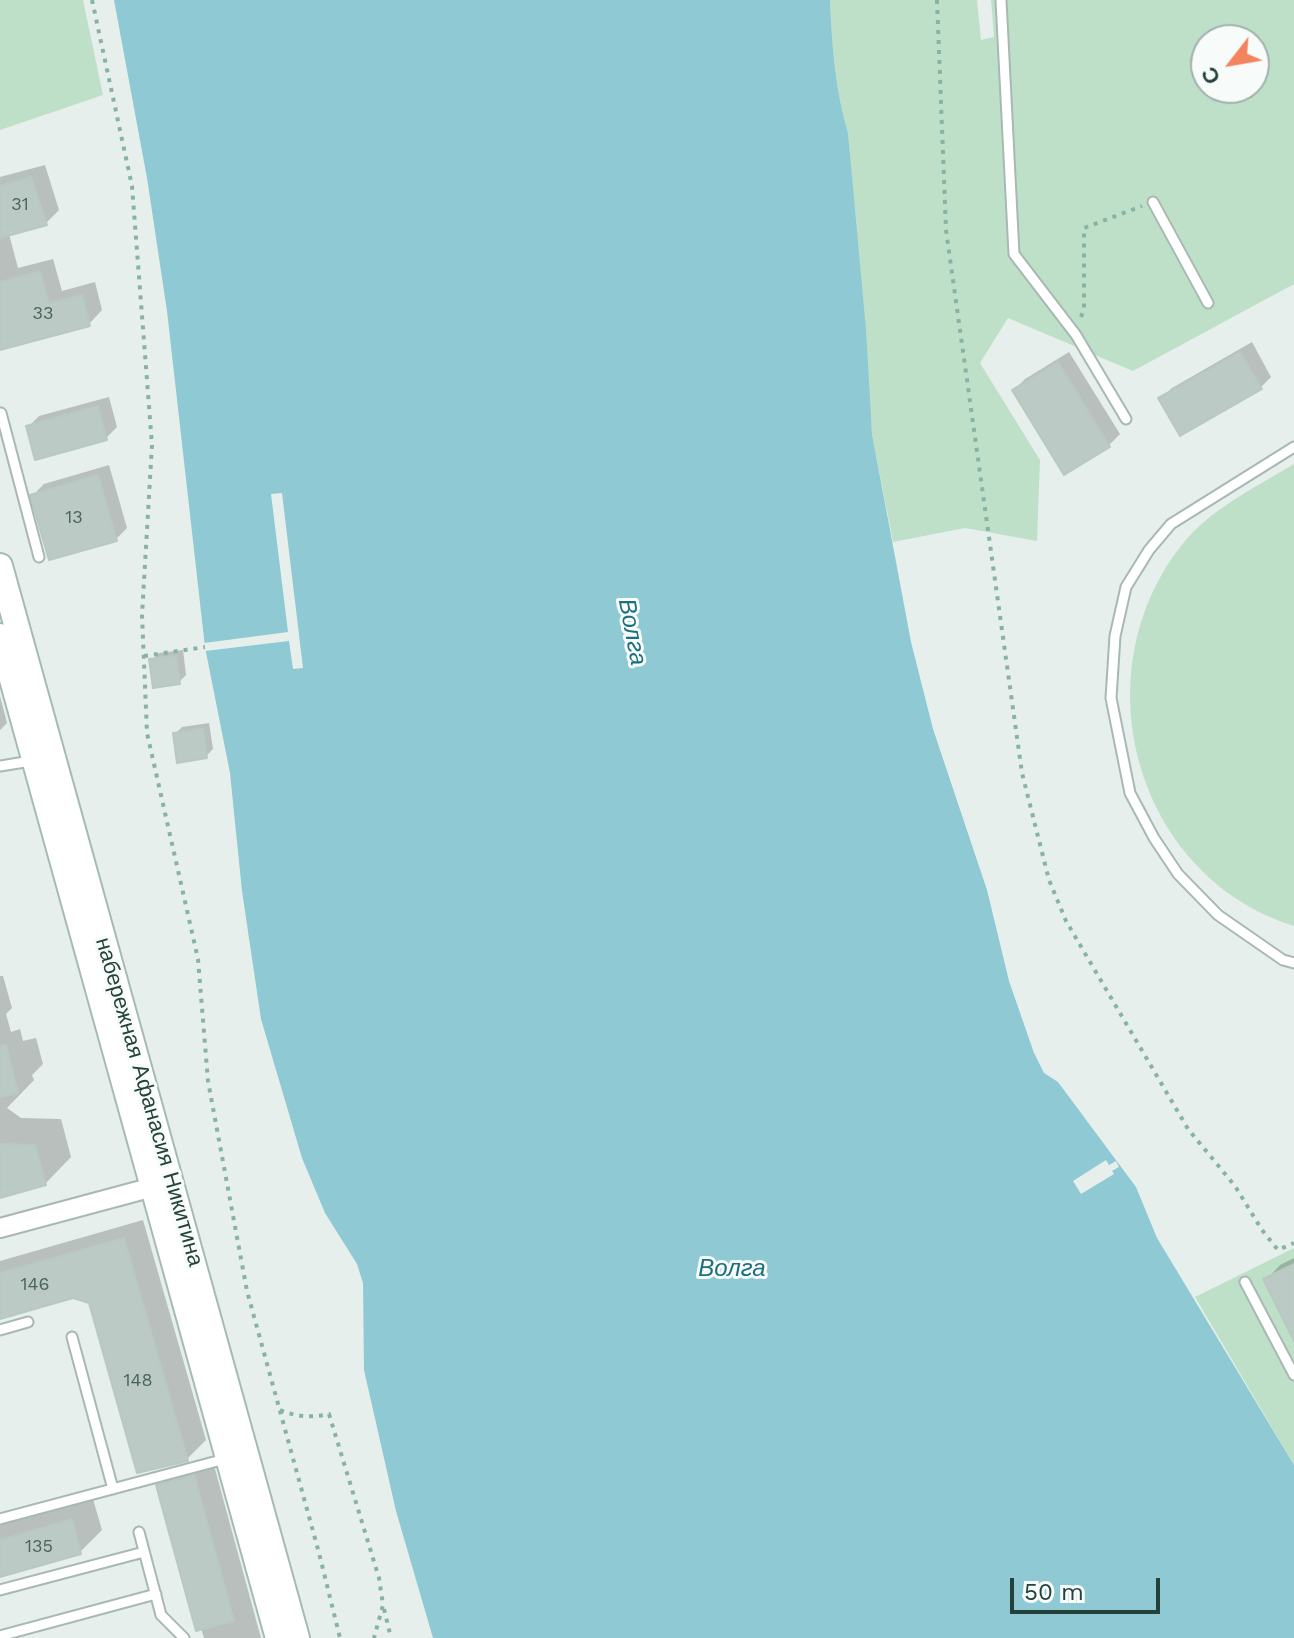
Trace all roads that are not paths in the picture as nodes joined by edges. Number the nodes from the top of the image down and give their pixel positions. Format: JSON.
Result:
{"nodes":[{"id":1,"x":1001,"y":0,"type":"edge"},
{"id":2,"x":1153,"y":202,"type":"road end"},
{"id":3,"x":1208,"y":303,"type":"dead end"},
{"id":4,"x":1,"y":413,"type":"edge"},
{"id":5,"x":1126,"y":419,"type":"dead end"},
{"id":6,"x":4,"y":443,"type":"edge"},
{"id":7,"x":1294,"y":447,"type":"edge"},
{"id":8,"x":39,"y":557,"type":"dead end"},
{"id":9,"x":0,"y":566,"type":"edge"},
{"id":10,"x":0,"y":636,"type":"edge"},
{"id":11,"x":5,"y":672,"type":"edge"},
{"id":12,"x":34,"y":760,"type":"junction"},
{"id":13,"x":0,"y":766,"type":"edge"},
{"id":14,"x":1294,"y":963,"type":"edge"},
{"id":15,"x":153,"y":1187,"type":"junction"},
{"id":16,"x":0,"y":1228,"type":"edge"},
{"id":17,"x":1245,"y":1282,"type":"dead end"},
{"id":18,"x":28,"y":1322,"type":"dead end"},
{"id":19,"x":0,"y":1330,"type":"edge"},
{"id":20,"x":72,"y":1337,"type":"dead end"},
{"id":21,"x":1294,"y":1375,"type":"edge"},
{"id":22,"x":228,"y":1458,"type":"junction"},
{"id":23,"x":113,"y":1489,"type":"junction"},
{"id":24,"x":0,"y":1519,"type":"edge"},
{"id":25,"x":139,"y":1532,"type":"dead end"},
{"id":26,"x":144,"y":1552,"type":"junction"},
{"id":27,"x":0,"y":1590,"type":"edge"},
{"id":28,"x":156,"y":1594,"type":"junction"},
{"id":29,"x":0,"y":1636,"type":"edge"},
{"id":30,"x":184,"y":1638,"type":"edge"},
{"id":31,"x":278,"y":1638,"type":"edge"},
{"id":32,"x":297,"y":1638,"type":"edge"}],
"edges":[{"from":1,"to":5,"type":"lane"},
{"from":2,"to":3,"type":"lane"},
{"from":4,"to":6,"type":"lane"},
{"from":6,"to":8,"type":"lane"},
{"from":7,"to":14,"type":"lane"},
{"from":9,"to":32,"type":"main road","name":"набережная Афанасия Никитина"},
{"from":10,"to":11,"type":"main road","name":"набережная Афанасия Никитина"},
{"from":11,"to":12,"type":"main road","name":"набережная Афанасия Никитина"},
{"from":12,"to":13,"type":"lane"},
{"from":12,"to":15,"type":"main road","name":"набережная Афанасия Никитина"},
{"from":15,"to":16,"type":"street"},
{"from":15,"to":22,"type":"main road","name":"набережная Афанасия Никитина"},
{"from":17,"to":21,"type":"lane"},
{"from":18,"to":19,"type":"lane"},
{"from":20,"to":23,"type":"lane"},
{"from":22,"to":23,"type":"lane"},
{"from":22,"to":31,"type":"main road","name":"набережная Афанасия Никитина"},
{"from":23,"to":24,"type":"lane"},
{"from":25,"to":26,"type":"lane"},
{"from":26,"to":27,"type":"lane"},
{"from":26,"to":28,"type":"lane"},
{"from":28,"to":29,"type":"lane"},
{"from":28,"to":30,"type":"lane"}]}
